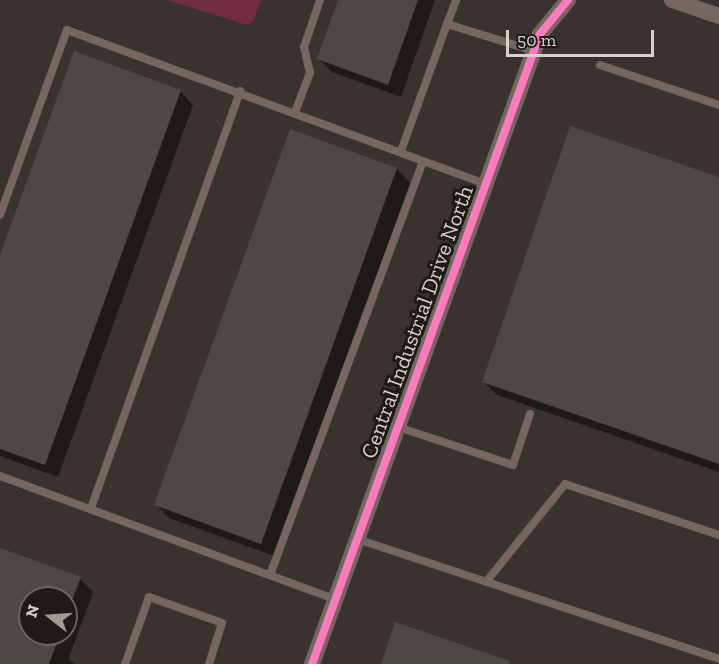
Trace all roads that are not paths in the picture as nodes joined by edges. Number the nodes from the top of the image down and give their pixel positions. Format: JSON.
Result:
{"nodes":[{"id":1,"x":320,"y":0,"type":"edge"},
{"id":2,"x":456,"y":0,"type":"edge"},
{"id":3,"x":568,"y":0,"type":"edge"},
{"id":4,"x":672,"y":0,"type":"edge"},
{"id":5,"x":719,"y":16,"type":"edge"},
{"id":6,"x":447,"y":24,"type":"junction"},
{"id":7,"x":534,"y":51,"type":"junction"},
{"id":8,"x":600,"y":65,"type":"dead end"},
{"id":9,"x":240,"y":92,"type":"junction"},
{"id":10,"x":719,"y":105,"type":"edge"},
{"id":11,"x":295,"y":112,"type":"junction"},
{"id":12,"x":401,"y":151,"type":"junction"},
{"id":13,"x":423,"y":160,"type":"junction"},
{"id":14,"x":486,"y":184,"type":"junction"},
{"id":15,"x":0,"y":215,"type":"edge"},
{"id":16,"x":530,"y":414,"type":"dead end"},
{"id":17,"x":398,"y":427,"type":"junction"},
{"id":18,"x":0,"y":476,"type":"edge"},
{"id":19,"x":91,"y":508,"type":"junction"},
{"id":20,"x":719,"y":535,"type":"edge"},
{"id":21,"x":357,"y":538,"type":"junction"},
{"id":22,"x":270,"y":575,"type":"junction"},
{"id":23,"x":486,"y":582,"type":"junction"},
{"id":24,"x":335,"y":599,"type":"junction"},
{"id":25,"x":719,"y":659,"type":"edge"},
{"id":26,"x":125,"y":664,"type":"edge"},
{"id":27,"x":208,"y":664,"type":"edge"},
{"id":28,"x":312,"y":664,"type":"edge"}],
"edges":[{"from":1,"to":11,"type":"lane"},
{"from":2,"to":6,"type":"lane"},
{"from":3,"to":7,"type":"street","name":"Central Industrial Drive North"},
{"from":4,"to":5,"type":"street"},
{"from":6,"to":7,"type":"lane"},
{"from":6,"to":12,"type":"lane"},
{"from":7,"to":14,"type":"street","name":"Central Industrial Drive North"},
{"from":8,"to":10,"type":"lane"},
{"from":9,"to":11,"type":"lane"},
{"from":9,"to":15,"type":"lane"},
{"from":9,"to":19,"type":"lane"},
{"from":11,"to":12,"type":"lane"},
{"from":12,"to":13,"type":"lane"},
{"from":13,"to":14,"type":"lane"},
{"from":13,"to":22,"type":"lane"},
{"from":14,"to":17,"type":"street","name":"Central Industrial Drive North"},
{"from":16,"to":17,"type":"lane"},
{"from":17,"to":21,"type":"street","name":"Central Industrial Drive North"},
{"from":18,"to":19,"type":"lane"},
{"from":19,"to":22,"type":"lane"},
{"from":20,"to":23,"type":"lane"},
{"from":21,"to":23,"type":"lane"},
{"from":21,"to":24,"type":"street","name":"Central Industrial Drive North"},
{"from":22,"to":24,"type":"lane"},
{"from":23,"to":25,"type":"lane"},
{"from":24,"to":28,"type":"street","name":"Central Industrial Drive North"},
{"from":26,"to":27,"type":"lane"}]}
